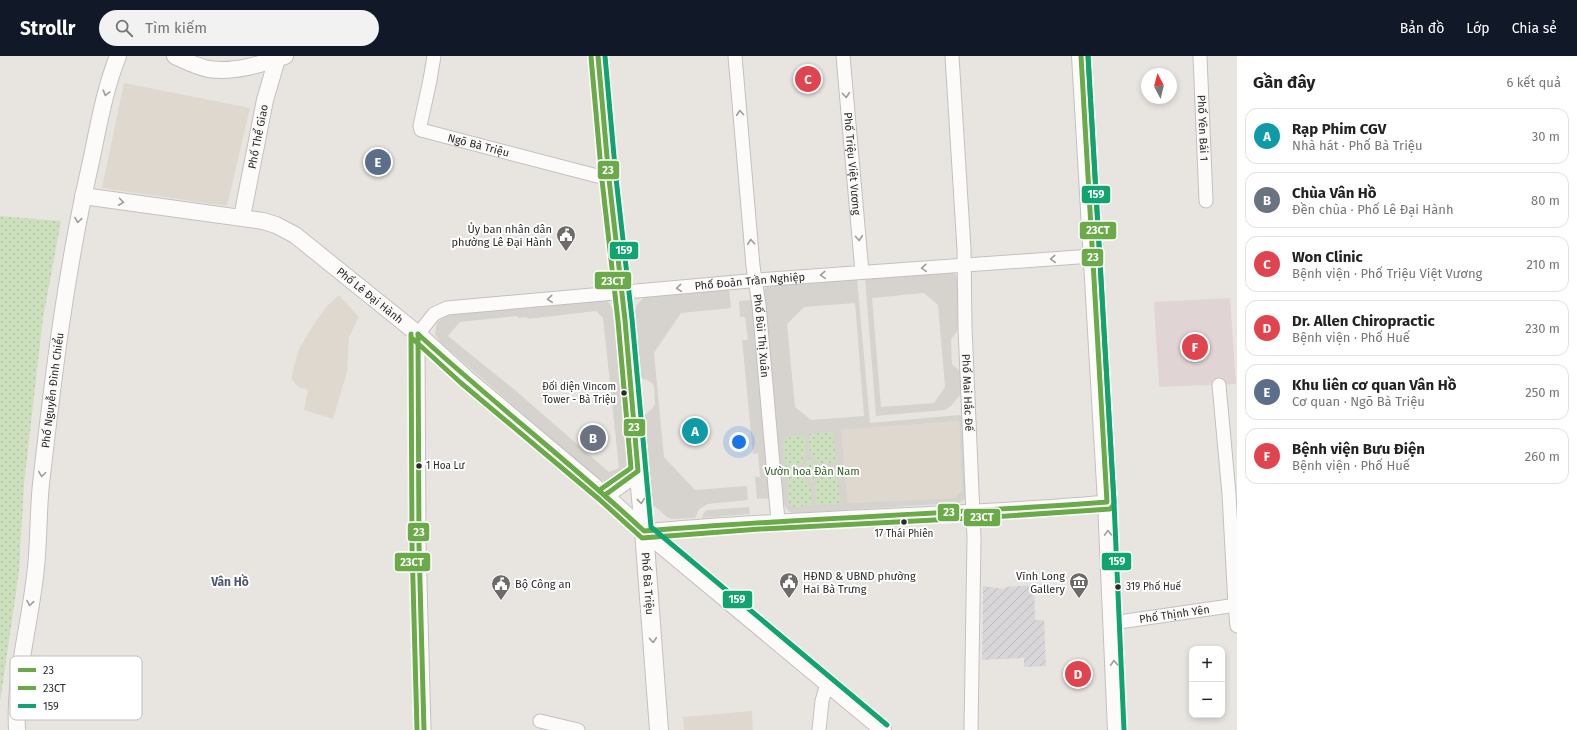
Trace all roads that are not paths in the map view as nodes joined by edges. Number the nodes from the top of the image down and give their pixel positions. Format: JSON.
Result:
{"nodes":[{"id":1,"x":118,"y":56,"type":"edge"},
{"id":2,"x":175,"y":56,"type":"edge"},
{"id":3,"x":434,"y":56,"type":"edge"},
{"id":4,"x":598,"y":56,"type":"edge"},
{"id":5,"x":735,"y":56,"type":"edge"},
{"id":6,"x":843,"y":56,"type":"edge"},
{"id":7,"x":952,"y":56,"type":"edge"},
{"id":8,"x":1081,"y":56,"type":"edge"},
{"id":9,"x":1200,"y":56,"type":"edge"},
{"id":10,"x":281,"y":57,"type":"edge"},
{"id":11,"x":609,"y":179,"type":"junction"},
{"id":12,"x":83,"y":196,"type":"junction"},
{"id":13,"x":1206,"y":201,"type":"dead end"},
{"id":14,"x":242,"y":218,"type":"junction"},
{"id":15,"x":1092,"y":256,"type":"junction"},
{"id":16,"x":964,"y":266,"type":"junction"},
{"id":17,"x":862,"y":272,"type":"junction"},
{"id":18,"x":755,"y":281,"type":"junction"},
{"id":19,"x":622,"y":292,"type":"junction"},
{"id":20,"x":418,"y":334,"type":"junction"},
{"id":21,"x":1219,"y":385,"type":"dead end"},
{"id":22,"x":638,"y":471,"type":"junction"},
{"id":23,"x":605,"y":495,"type":"junction"},
{"id":24,"x":1107,"y":502,"type":"junction"},
{"id":25,"x":973,"y":511,"type":"junction"},
{"id":26,"x":778,"y":521,"type":"junction"},
{"id":27,"x":644,"y":531,"type":"junction"},
{"id":28,"x":1236,"y":605,"type":"edge"},
{"id":29,"x":1112,"y":623,"type":"junction"},
{"id":30,"x":1237,"y":626,"type":"edge"},
{"id":31,"x":22,"y":656,"type":"edge"},
{"id":32,"x":827,"y":684,"type":"junction"},
{"id":33,"x":540,"y":722,"type":"dead end"},
{"id":34,"x":424,"y":730,"type":"edge"},
{"id":35,"x":578,"y":730,"type":"edge"},
{"id":36,"x":659,"y":730,"type":"edge"},
{"id":37,"x":820,"y":730,"type":"edge"},
{"id":38,"x":883,"y":730,"type":"edge"},
{"id":39,"x":971,"y":730,"type":"edge"},
{"id":40,"x":1118,"y":730,"type":"edge"}],
"edges":[{"from":1,"to":12,"type":"street","name":"Phố Nguyễn Đình Chiểu","one_way":true},
{"from":2,"to":10,"type":"street"},
{"from":3,"to":11,"type":"street","name":"Ngõ Bà Triệu"},
{"from":4,"to":11,"type":"main road","name":"Phố Bà Triệu"},
{"from":18,"to":5,"type":"street","name":"Phố Bùi Thị Xuân","one_way":true},
{"from":6,"to":17,"type":"street","name":"Phố Triệu Việt Vương","one_way":true},
{"from":7,"to":16,"type":"street","name":"Phố Mai Hắc Đế"},
{"from":8,"to":15,"type":"main road"},
{"from":9,"to":13,"type":"street","name":"Phố Yên Bái 1"},
{"from":10,"to":14,"type":"street","name":"Phố Thể Giao"},
{"from":11,"to":19,"type":"main road","name":"Phố Bà Triệu"},
{"from":12,"to":14,"type":"street","name":"Phố Lê Đại Hành","one_way":true},
{"from":12,"to":31,"type":"street","name":"Phố Nguyễn Đình Chiểu","one_way":true},
{"from":14,"to":20,"type":"street","name":"Phố Lê Đại Hành"},
{"from":15,"to":16,"type":"street","name":"Phố Đoàn Trần Nghiệp","one_way":true},
{"from":15,"to":24,"type":"main road"},
{"from":16,"to":17,"type":"street","name":"Phố Đoàn Trần Nghiệp","one_way":true},
{"from":16,"to":25,"type":"street","name":"Phố Mai Hắc Đế"},
{"from":17,"to":18,"type":"street","name":"Phố Đoàn Trần Nghiệp","one_way":true},
{"from":18,"to":19,"type":"street","name":"Phố Đoàn Trần Nghiệp","one_way":true},
{"from":18,"to":26,"type":"street","name":"Phố Bùi Thị Xuân"},
{"from":19,"to":20,"type":"street","name":"Phố Đoàn Trần Nghiệp","one_way":true},
{"from":19,"to":22,"type":"main road","name":"Phố Bà Triệu"},
{"from":20,"to":23,"type":"street","name":"Phố Lê Đại Hành"},
{"from":20,"to":34,"type":"street"},
{"from":21,"to":28,"type":"street"},
{"from":22,"to":23,"type":"main road"},
{"from":22,"to":27,"type":"main road","name":"Phố Bà Triệu","one_way":true},
{"from":23,"to":27,"type":"street","name":"Phố Lê Đại Hành"},
{"from":24,"to":25,"type":"street"},
{"from":29,"to":24,"type":"main road","one_way":true},
{"from":25,"to":26,"type":"street"},
{"from":25,"to":39,"type":"street","name":"Phố Mai Hắc Đế"},
{"from":26,"to":27,"type":"street"},
{"from":27,"to":32,"type":"street","name":"Phố Lê Đại Hành"},
{"from":27,"to":36,"type":"main road","name":"Phố Bà Triệu","one_way":true},
{"from":28,"to":29,"type":"street","name":"Phố Thịnh Yên"},
{"from":28,"to":30,"type":"street"},
{"from":40,"to":29,"type":"main road","one_way":true},
{"from":32,"to":37,"type":"street"},
{"from":32,"to":38,"type":"street","name":"Phố Lê Đại Hành"},
{"from":33,"to":35,"type":"street"}]}
